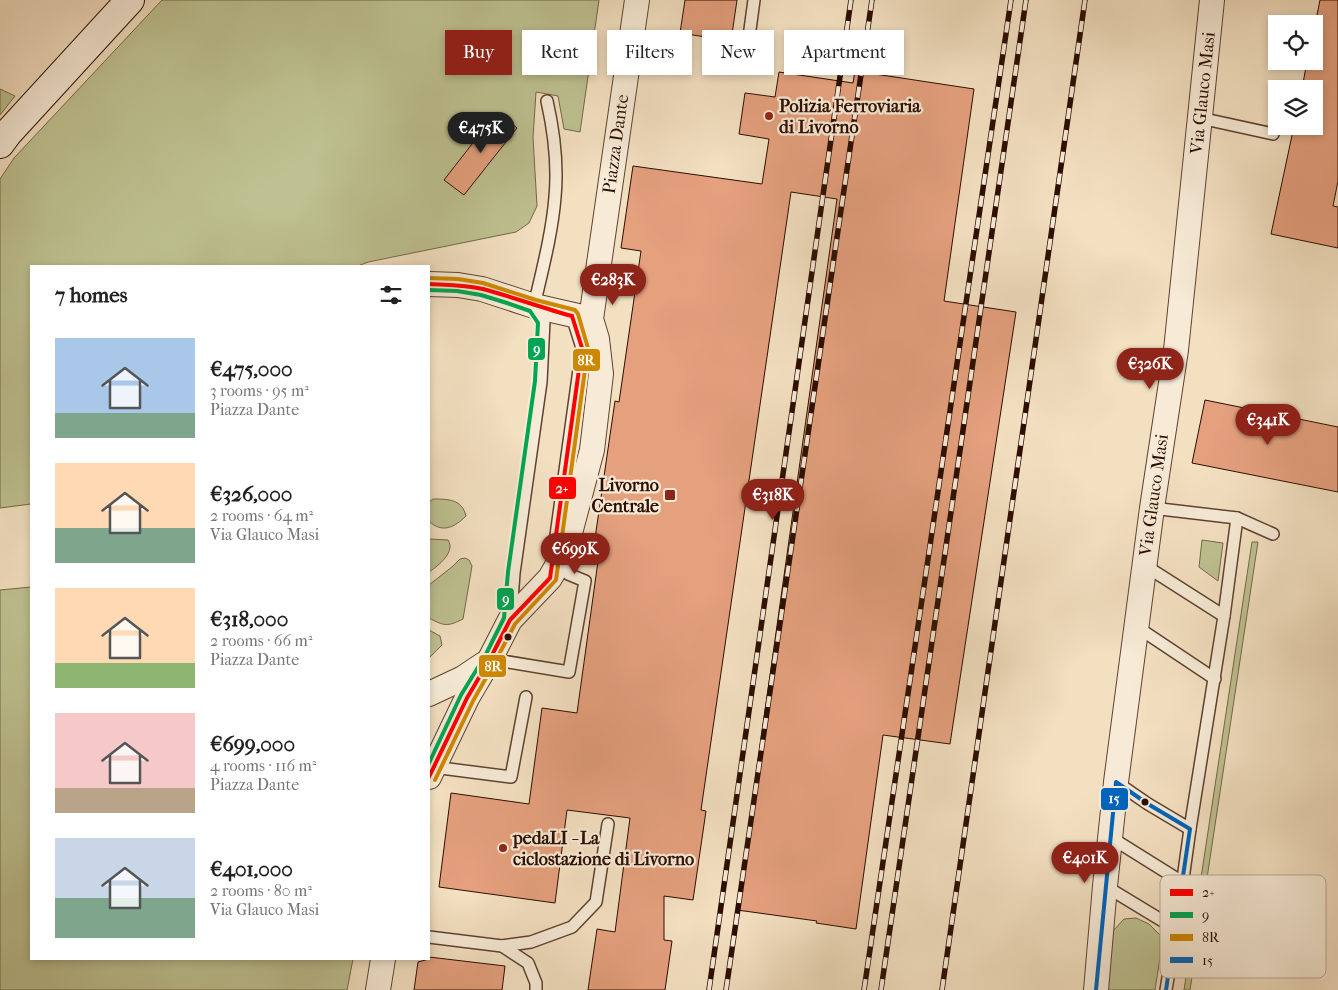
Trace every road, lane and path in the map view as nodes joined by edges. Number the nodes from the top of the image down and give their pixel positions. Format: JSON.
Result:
{"nodes":[{"id":1,"x":130,"y":0,"type":"edge"},
{"id":2,"x":637,"y":0,"type":"edge"},
{"id":3,"x":754,"y":0,"type":"edge"},
{"id":4,"x":1212,"y":0,"type":"edge"},
{"id":5,"x":750,"y":30,"type":"edge"},
{"id":6,"x":547,"y":101,"type":"dead end"},
{"id":7,"x":1200,"y":118,"type":"junction"},
{"id":8,"x":1268,"y":133,"type":"edge"},
{"id":9,"x":0,"y":144,"type":"edge"},
{"id":10,"x":430,"y":284,"type":"edge"},
{"id":11,"x":596,"y":287,"type":"junction"},
{"id":12,"x":562,"y":313,"type":"junction"},
{"id":13,"x":1152,"y":508,"type":"junction"},
{"id":14,"x":1237,"y":518,"type":"junction"},
{"id":15,"x":1273,"y":534,"type":"dead end"},
{"id":16,"x":565,"y":552,"type":"junction"},
{"id":17,"x":1144,"y":565,"type":"junction"},
{"id":18,"x":550,"y":578,"type":"junction"},
{"id":19,"x":1224,"y":616,"type":"junction"},
{"id":20,"x":510,"y":620,"type":"junction"},
{"id":21,"x":1137,"y":626,"type":"junction"},
{"id":22,"x":490,"y":659,"type":"junction"},
{"id":23,"x":1215,"y":679,"type":"junction"},
{"id":24,"x":430,"y":694,"type":"edge"},
{"id":25,"x":526,"y":697,"type":"dead end"},
{"id":26,"x":431,"y":772,"type":"edge"},
{"id":27,"x":1116,"y":782,"type":"junction"},
{"id":28,"x":608,"y":824,"type":"dead end"},
{"id":29,"x":1190,"y":829,"type":"junction"},
{"id":30,"x":1110,"y":838,"type":"junction"},
{"id":31,"x":1171,"y":875,"type":"edge"},
{"id":32,"x":1183,"y":875,"type":"edge"},
{"id":33,"x":1104,"y":886,"type":"junction"},
{"id":34,"x":1160,"y":919,"type":"edge"},
{"id":35,"x":430,"y":937,"type":"edge"},
{"id":36,"x":502,"y":946,"type":"junction"},
{"id":37,"x":383,"y":960,"type":"edge"},
{"id":38,"x":378,"y":990,"type":"edge"},
{"id":39,"x":536,"y":990,"type":"edge"},
{"id":40,"x":1096,"y":990,"type":"edge"}],
"edges":[{"from":1,"to":9,"type":"main road"},
{"from":2,"to":11,"type":"street","name":"Piazza Dante"},
{"from":3,"to":5,"type":"lane"},
{"from":4,"to":7,"type":"street","name":"Via Glauco Masi"},
{"from":6,"to":12,"type":"lane"},
{"from":7,"to":8,"type":"lane"},
{"from":7,"to":13,"type":"street","name":"Via Glauco Masi"},
{"from":10,"to":12,"type":"street"},
{"from":11,"to":12,"type":"street","name":"Piazza Dante"},
{"from":11,"to":12,"type":"street"},
{"from":12,"to":16,"type":"street","name":"Piazza Dante"},
{"from":12,"to":18,"type":"lane","name":"Piazza Dante"},
{"from":12,"to":20,"type":"lane","name":"Piazza Dante"},
{"from":13,"to":14,"type":"lane"},
{"from":13,"to":17,"type":"street","name":"Via Glauco Masi"},
{"from":14,"to":15,"type":"lane"},
{"from":14,"to":19,"type":"lane"},
{"from":16,"to":18,"type":"street","name":"Piazza Dante"},
{"from":16,"to":22,"type":"lane","name":"Piazza Dante"},
{"from":17,"to":19,"type":"lane"},
{"from":17,"to":21,"type":"street","name":"Via Glauco Masi"},
{"from":18,"to":20,"type":"street","name":"Piazza Dante"},
{"from":19,"to":23,"type":"lane"},
{"from":20,"to":22,"type":"street","name":"Piazza Dante"},
{"from":21,"to":23,"type":"lane"},
{"from":21,"to":27,"type":"street","name":"Via Glauco Masi"},
{"from":22,"to":24,"type":"street","name":"Piazza Dante"},
{"from":22,"to":26,"type":"street","name":"Piazza Dante"},
{"from":23,"to":29,"type":"lane"},
{"from":25,"to":26,"type":"lane"},
{"from":27,"to":29,"type":"lane"},
{"from":27,"to":30,"type":"street","name":"Via Glauco Masi"},
{"from":28,"to":36,"type":"lane"},
{"from":29,"to":32,"type":"lane"},
{"from":30,"to":31,"type":"lane"},
{"from":30,"to":33,"type":"street","name":"Via Glauco Masi"},
{"from":33,"to":34,"type":"lane"},
{"from":33,"to":40,"type":"street","name":"Via Glauco Masi"},
{"from":35,"to":36,"type":"lane"},
{"from":36,"to":39,"type":"lane"},
{"from":37,"to":38,"type":"street"}]}
